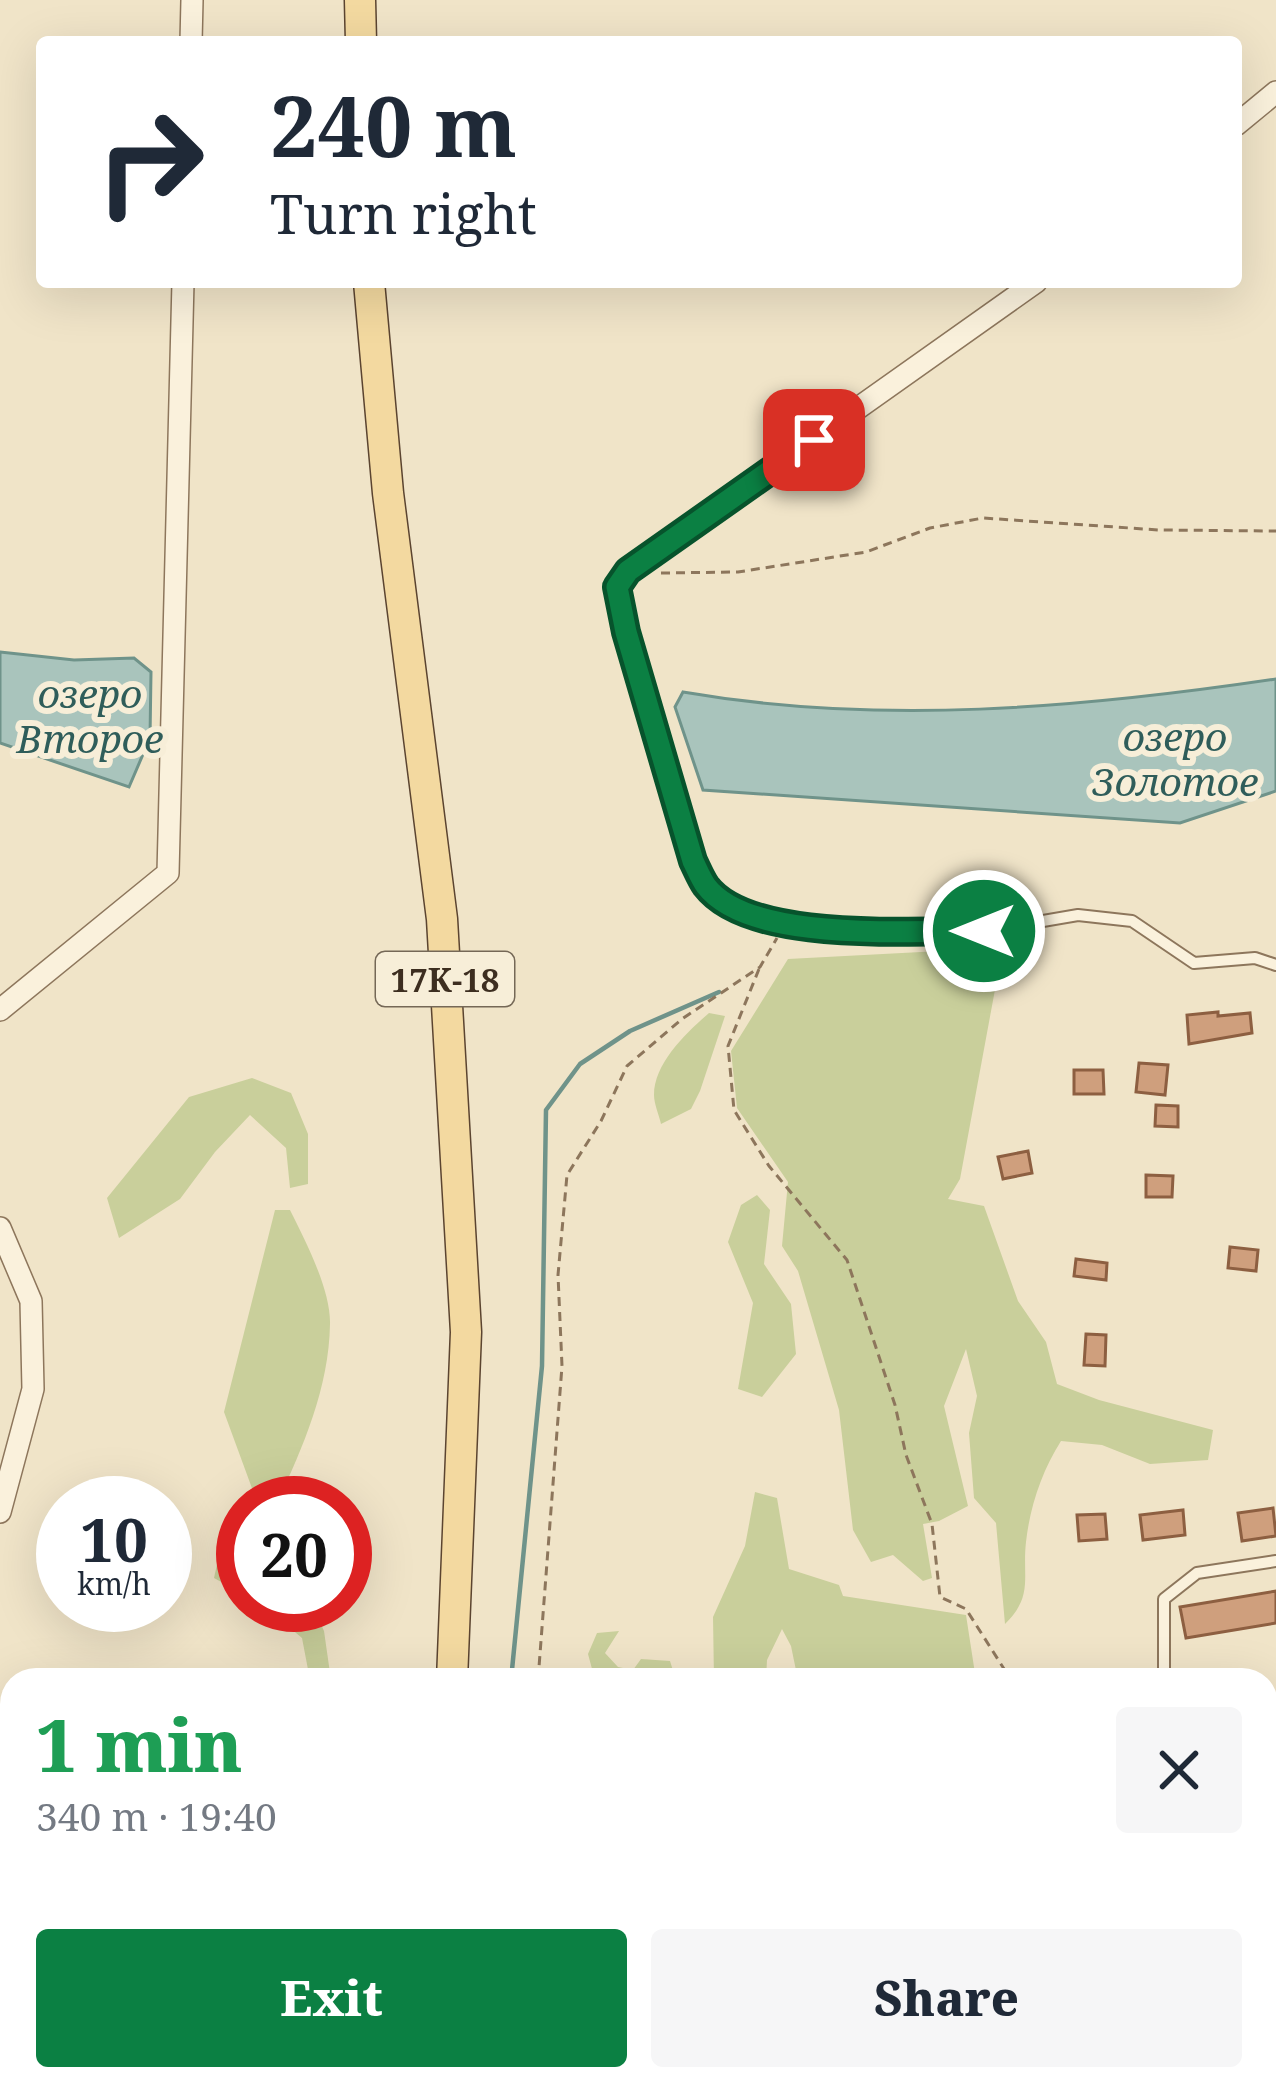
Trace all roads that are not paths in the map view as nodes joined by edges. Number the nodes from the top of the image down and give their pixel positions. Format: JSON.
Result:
{"nodes":[{"id":1,"x":192,"y":0,"type":"edge"},
{"id":2,"x":360,"y":0,"type":"edge"},
{"id":3,"x":191,"y":36,"type":"edge"},
{"id":4,"x":361,"y":36,"type":"edge"},
{"id":5,"x":1276,"y":92,"type":"edge"},
{"id":6,"x":1242,"y":120,"type":"edge"},
{"id":7,"x":183,"y":288,"type":"edge"},
{"id":8,"x":369,"y":288,"type":"edge"},
{"id":9,"x":1028,"y":288,"type":"edge"},
{"id":10,"x":628,"y":571,"type":"joint"},
{"id":11,"x":1276,"y":965,"type":"edge"},
{"id":12,"x":0,"y":1010,"type":"edge"},
{"id":13,"x":0,"y":1228,"type":"edge"},
{"id":14,"x":0,"y":1512,"type":"edge"},
{"id":15,"x":1276,"y":1561,"type":"edge"},
{"id":16,"x":452,"y":1668,"type":"edge"},
{"id":17,"x":1163,"y":1668,"type":"edge"}],
"edges":[{"from":1,"to":3,"type":"street"},
{"from":2,"to":4,"type":"main road"},
{"from":5,"to":6,"type":"street"},
{"from":7,"to":12,"type":"street"},
{"from":8,"to":16,"type":"main road","number":"17К-18"},
{"from":9,"to":10,"type":"street"},
{"from":10,"to":11,"type":"lane"},
{"from":13,"to":14,"type":"street"},
{"from":15,"to":17,"type":"lane"}]}
